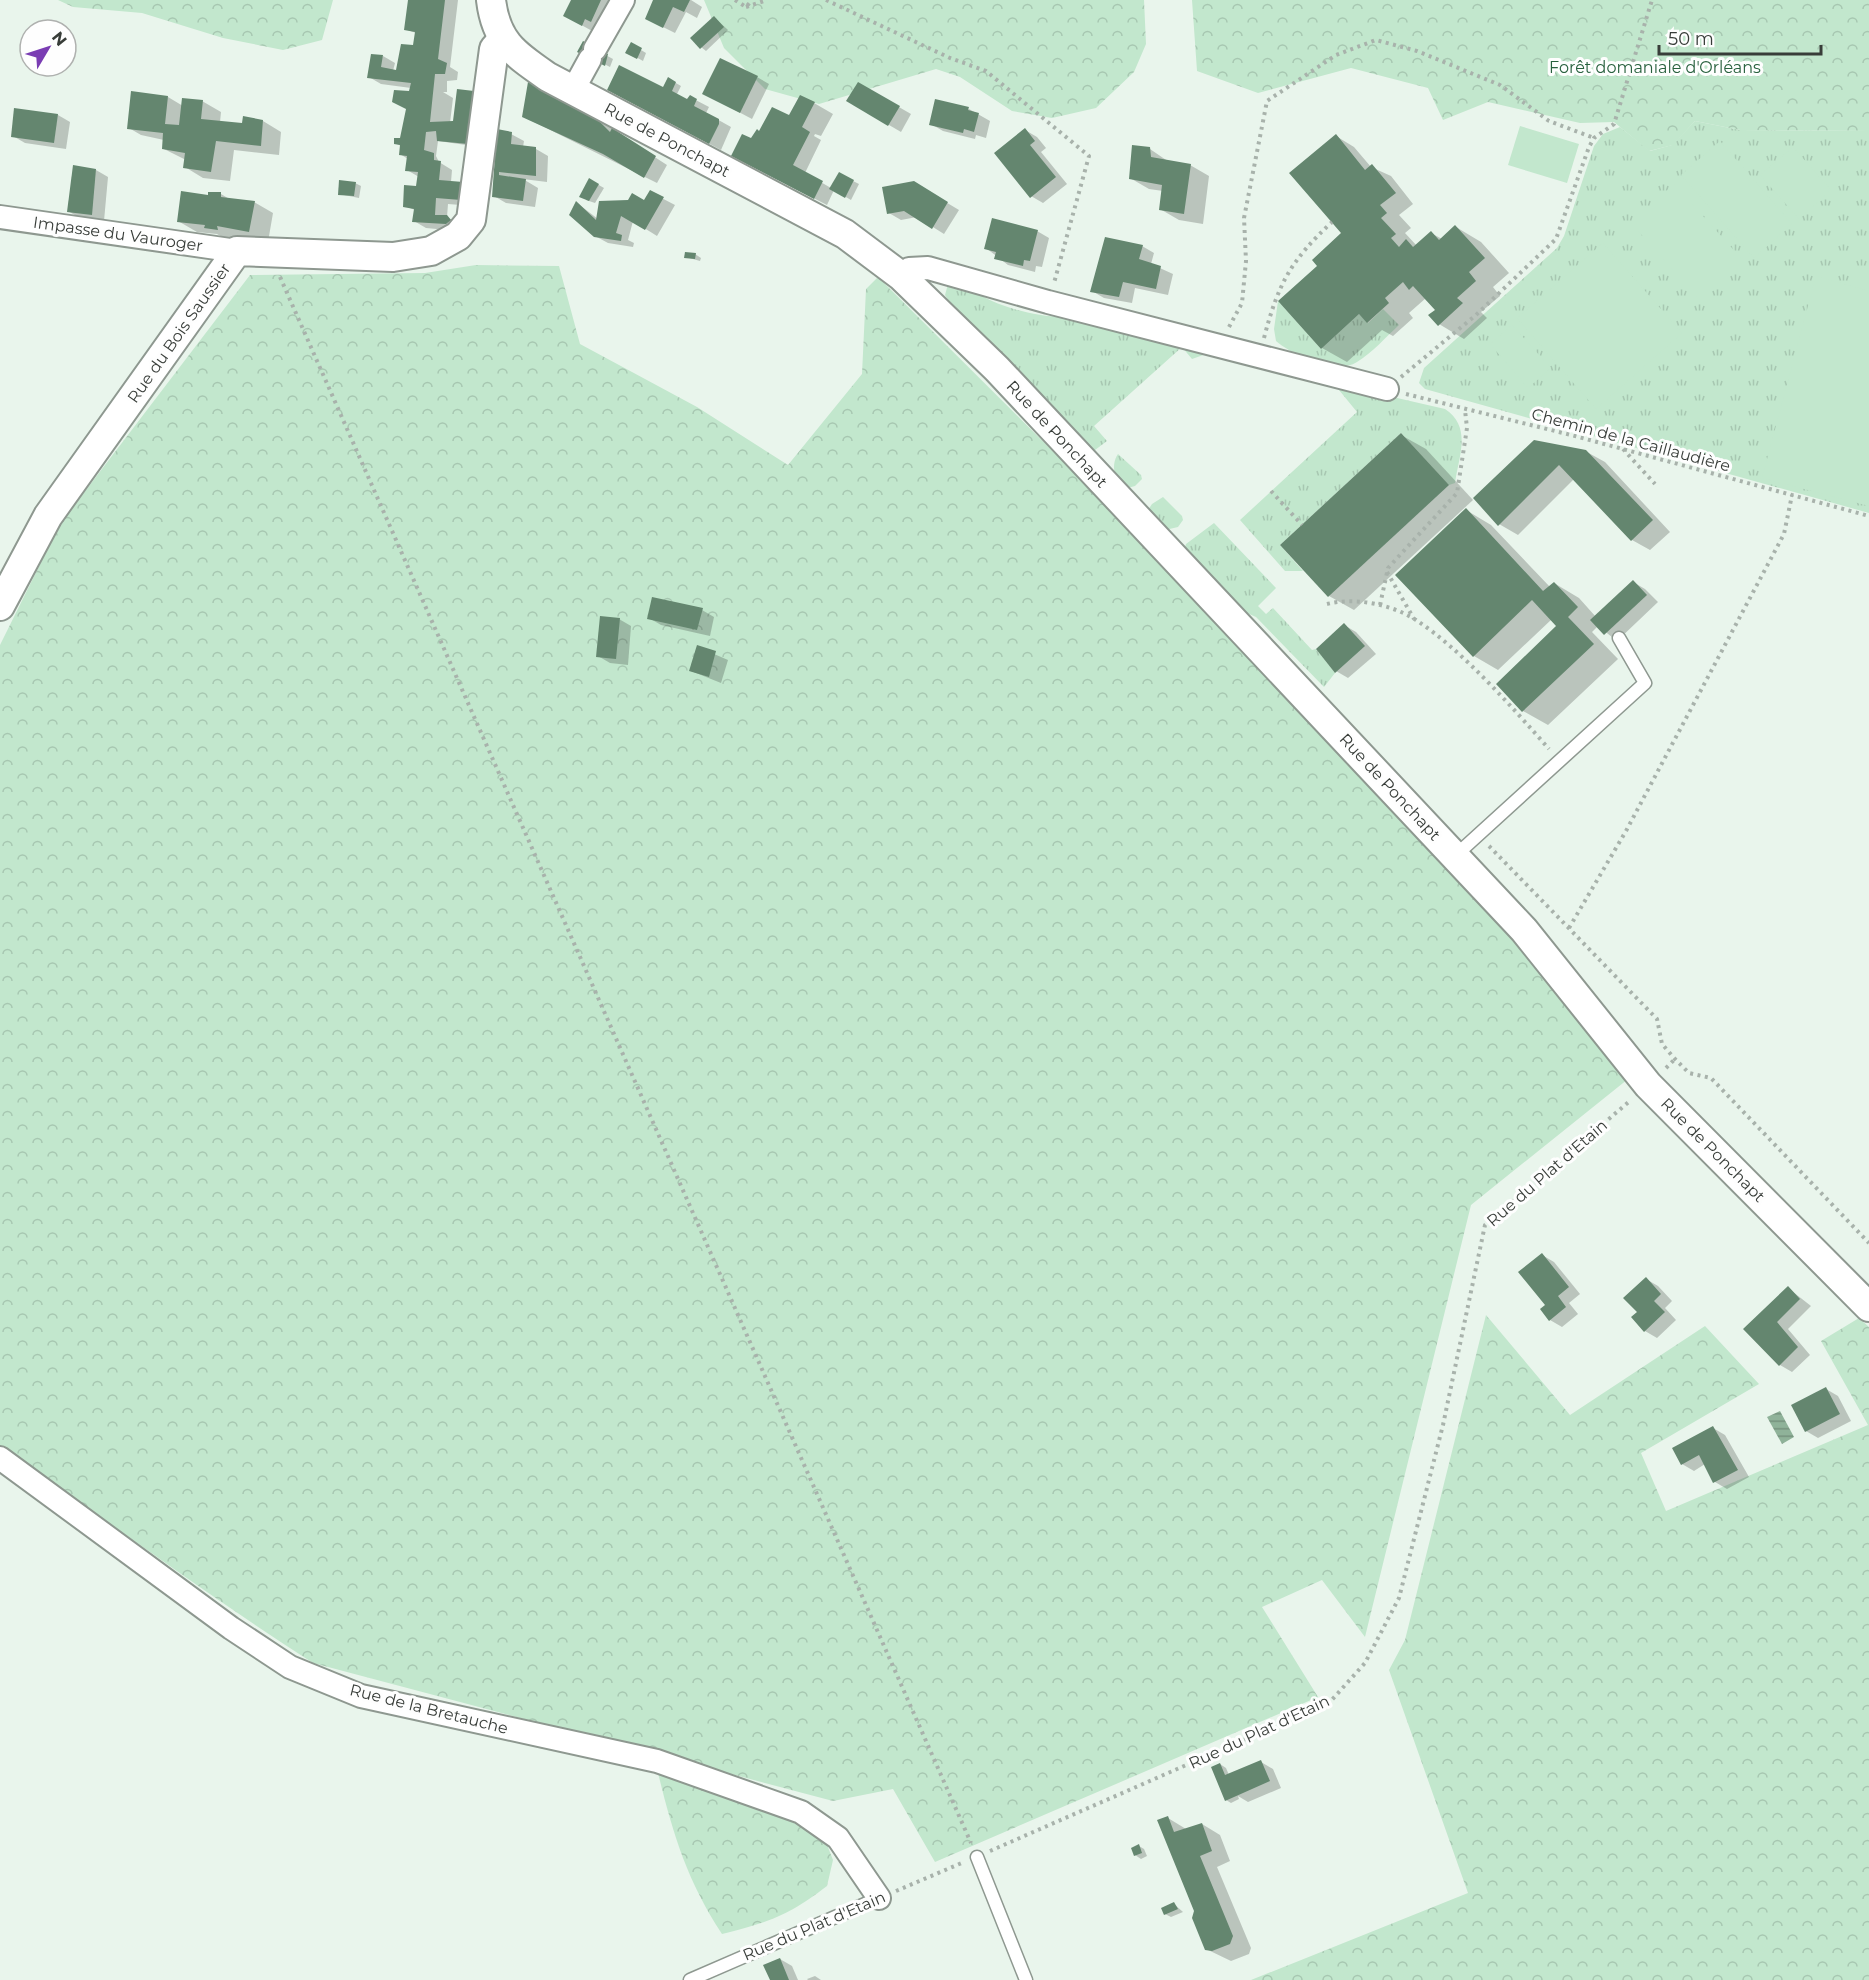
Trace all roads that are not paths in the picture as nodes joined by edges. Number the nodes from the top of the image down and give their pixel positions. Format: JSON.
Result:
{"nodes":[{"id":1,"x":491,"y":0,"type":"edge"},
{"id":2,"x":622,"y":0,"type":"edge"},
{"id":3,"x":502,"y":40,"type":"junction"},
{"id":4,"x":573,"y":90,"type":"junction"},
{"id":5,"x":0,"y":217,"type":"edge"},
{"id":6,"x":237,"y":251,"type":"junction"},
{"id":7,"x":901,"y":276,"type":"junction"},
{"id":8,"x":1387,"y":389,"type":"road end"},
{"id":9,"x":0,"y":606,"type":"edge"},
{"id":10,"x":1619,"y":638,"type":"dead end"},
{"id":11,"x":1455,"y":856,"type":"junction"},
{"id":12,"x":1869,"y":1307,"type":"edge"},
{"id":13,"x":0,"y":1458,"type":"edge"},
{"id":14,"x":977,"y":1857,"type":"road end"},
{"id":15,"x":879,"y":1898,"type":"joint"},
{"id":16,"x":690,"y":1980,"type":"edge"},
{"id":17,"x":1026,"y":1980,"type":"edge"}],
"edges":[{"from":1,"to":3,"type":"street","name":"Rue de Ponchapt"},
{"from":2,"to":4,"type":"street"},
{"from":3,"to":4,"type":"street","name":"Rue de Ponchapt"},
{"from":3,"to":6,"type":"street","name":"Rue du Bois Saussier"},
{"from":4,"to":7,"type":"street","name":"Rue de Ponchapt"},
{"from":5,"to":6,"type":"street","name":"Impasse du Vauroger"},
{"from":6,"to":9,"type":"street","name":"Rue du Bois Saussier"},
{"from":7,"to":8,"type":"street"},
{"from":7,"to":11,"type":"street","name":"Rue de Ponchapt"},
{"from":10,"to":11,"type":"lane"},
{"from":11,"to":12,"type":"street","name":"Rue de Ponchapt"},
{"from":13,"to":15,"type":"street","name":"Rue de la Bretauche"},
{"from":14,"to":17,"type":"lane"},
{"from":15,"to":16,"type":"lane","name":"Rue du Plat d'Etain"}]}
